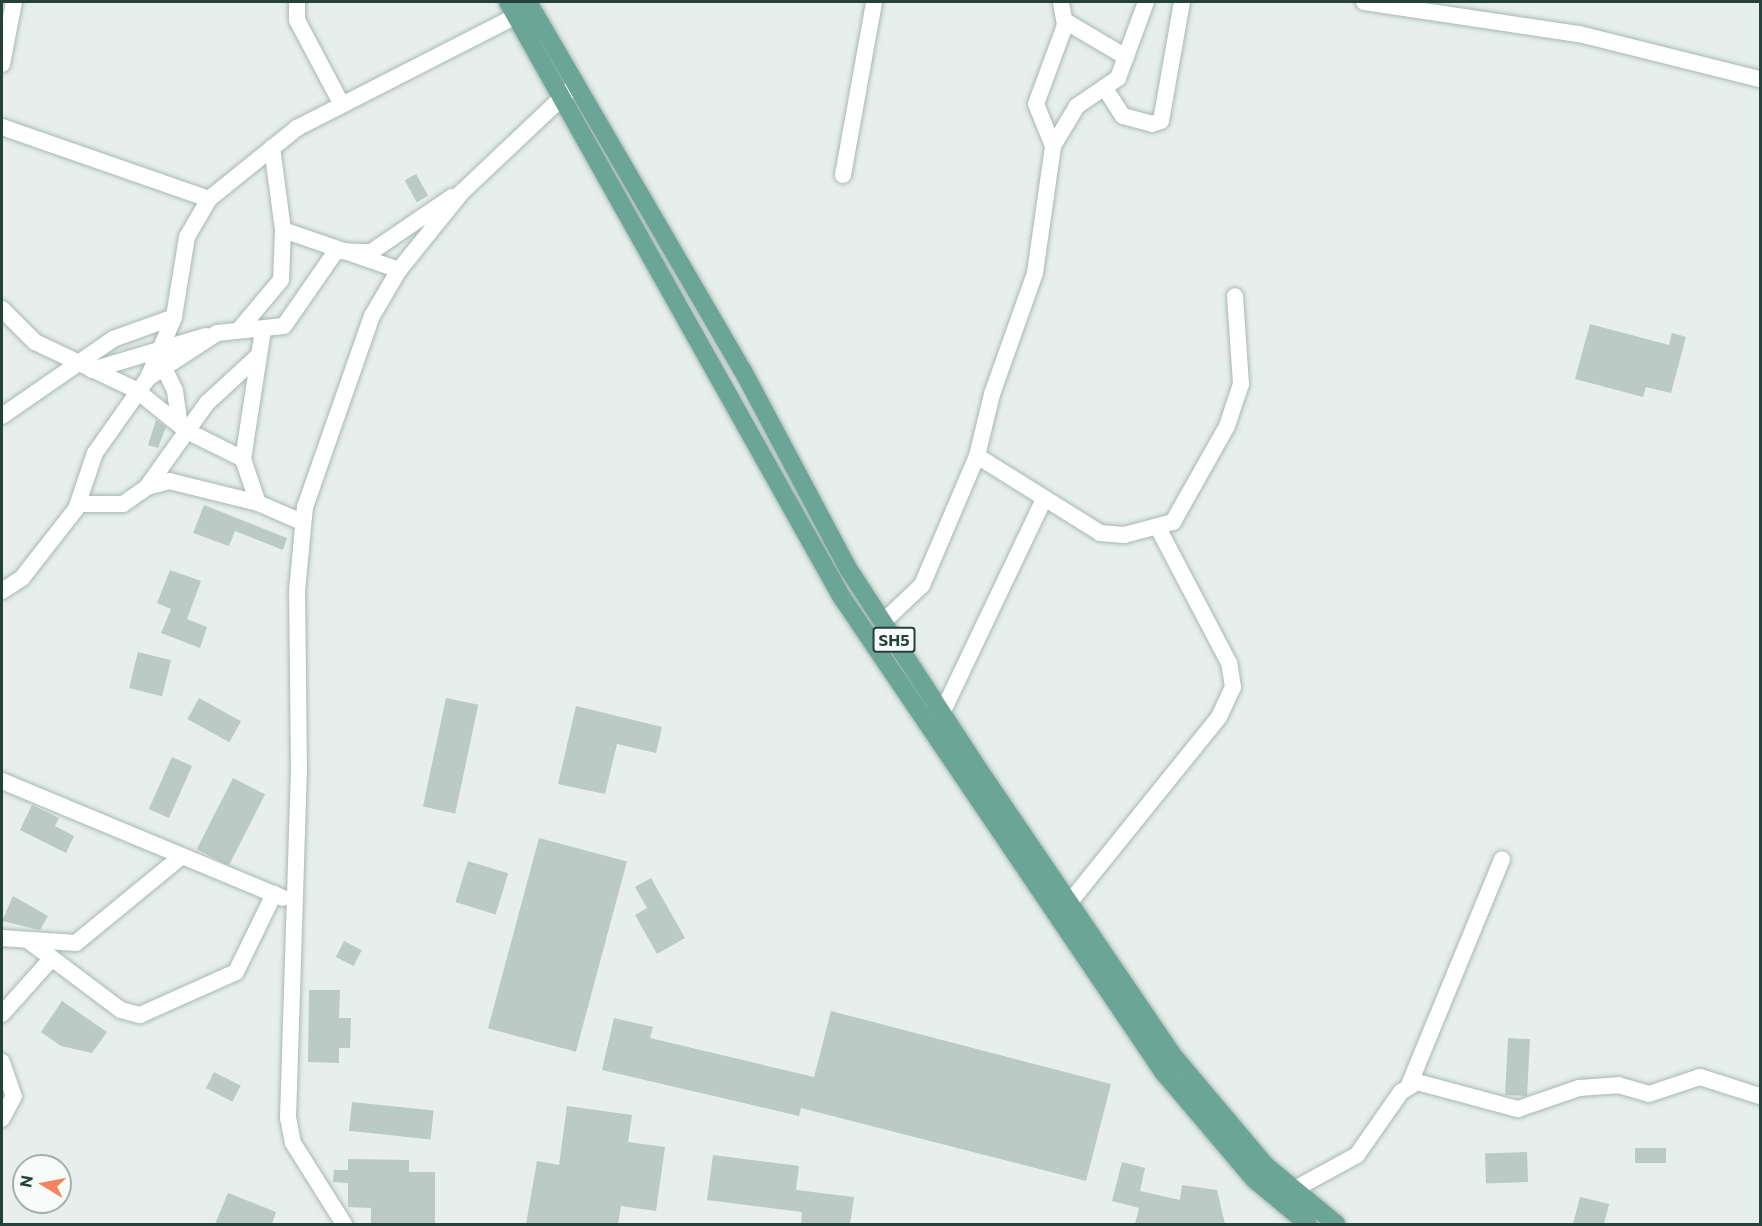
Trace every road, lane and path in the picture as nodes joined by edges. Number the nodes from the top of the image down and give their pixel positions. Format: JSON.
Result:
{"nodes":[{"id":1,"x":14,"y":2,"type":"edge"},
{"id":2,"x":297,"y":2,"type":"edge"},
{"id":3,"x":528,"y":2,"type":"edge"},
{"id":4,"x":874,"y":2,"type":"edge"},
{"id":5,"x":1061,"y":2,"type":"edge"},
{"id":6,"x":1146,"y":2,"type":"edge"},
{"id":7,"x":1182,"y":2,"type":"edge"},
{"id":8,"x":1364,"y":2,"type":"edge"},
{"id":9,"x":512,"y":9,"type":"edge"},
{"id":10,"x":1065,"y":21,"type":"junction"},
{"id":11,"x":1126,"y":57,"type":"junction"},
{"id":12,"x":2,"y":64,"type":"edge"},
{"id":13,"x":1761,"y":79,"type":"edge"},
{"id":14,"x":575,"y":85,"type":"junction"},
{"id":15,"x":1106,"y":90,"type":"junction"},
{"id":16,"x":562,"y":97,"type":"junction"},
{"id":17,"x":341,"y":103,"type":"junction"},
{"id":18,"x":2,"y":127,"type":"edge"},
{"id":19,"x":1053,"y":146,"type":"junction"},
{"id":20,"x":272,"y":148,"type":"junction"},
{"id":21,"x":843,"y":174,"type":"dead end"},
{"id":22,"x":462,"y":192,"type":"junction"},
{"id":23,"x":209,"y":199,"type":"junction"},
{"id":24,"x":283,"y":230,"type":"junction"},
{"id":25,"x":336,"y":251,"type":"junction"},
{"id":26,"x":399,"y":270,"type":"junction"},
{"id":27,"x":1235,"y":296,"type":"dead end"},
{"id":28,"x":2,"y":309,"type":"edge"},
{"id":29,"x":174,"y":317,"type":"junction"},
{"id":30,"x":239,"y":330,"type":"junction"},
{"id":31,"x":263,"y":330,"type":"junction"},
{"id":32,"x":217,"y":333,"type":"junction"},
{"id":33,"x":162,"y":346,"type":"junction"},
{"id":34,"x":258,"y":356,"type":"junction"},
{"id":35,"x":85,"y":366,"type":"junction"},
{"id":36,"x":164,"y":368,"type":"junction"},
{"id":37,"x":142,"y":384,"type":"junction"},
{"id":38,"x":2,"y":416,"type":"edge"},
{"id":39,"x":184,"y":428,"type":"junction"},
{"id":40,"x":977,"y":456,"type":"junction"},
{"id":41,"x":243,"y":459,"type":"junction"},
{"id":42,"x":147,"y":487,"type":"junction"},
{"id":43,"x":1044,"y":499,"type":"junction"},
{"id":44,"x":258,"y":503,"type":"junction"},
{"id":45,"x":79,"y":504,"type":"junction"},
{"id":46,"x":302,"y":522,"type":"junction"},
{"id":47,"x":1158,"y":528,"type":"junction"},
{"id":48,"x":2,"y":591,"type":"edge"},
{"id":49,"x":883,"y":622,"type":"junction"},
{"id":50,"x":942,"y":713,"type":"junction"},
{"id":51,"x":2,"y":781,"type":"edge"},
{"id":52,"x":182,"y":856,"type":"junction"},
{"id":53,"x":1502,"y":860,"type":"dead end"},
{"id":54,"x":274,"y":894,"type":"junction"},
{"id":55,"x":295,"y":903,"type":"junction"},
{"id":56,"x":1069,"y":903,"type":"junction"},
{"id":57,"x":2,"y":938,"type":"edge"},
{"id":58,"x":29,"y":941,"type":"junction"},
{"id":59,"x":52,"y":958,"type":"junction"},
{"id":60,"x":1123,"y":981,"type":"junction"},
{"id":61,"x":1108,"y":994,"type":"junction"},
{"id":62,"x":2,"y":1014,"type":"edge"},
{"id":63,"x":2,"y":1062,"type":"edge"},
{"id":64,"x":1409,"y":1085,"type":"junction"},
{"id":65,"x":1761,"y":1096,"type":"edge"},
{"id":66,"x":2,"y":1119,"type":"edge"},
{"id":67,"x":1293,"y":1190,"type":"junction"},
{"id":68,"x":344,"y":1224,"type":"edge"},
{"id":69,"x":1308,"y":1224,"type":"edge"},
{"id":70,"x":1336,"y":1224,"type":"edge"}],
"edges":[{"from":1,"to":12,"type":"street"},
{"from":2,"to":17,"type":"street"},
{"from":3,"to":14,"type":"main road","number":"SH5"},
{"from":4,"to":21,"type":"street"},
{"from":5,"to":10,"type":"street"},
{"from":6,"to":11,"type":"street"},
{"from":7,"to":15,"type":"street"},
{"from":8,"to":13,"type":"street"},
{"from":9,"to":16,"type":"main road","number":"SH5"},
{"from":9,"to":17,"type":"street"},
{"from":10,"to":11,"type":"street"},
{"from":10,"to":19,"type":"street"},
{"from":11,"to":15,"type":"street"},
{"from":14,"to":16,"type":"street"},
{"from":14,"to":49,"type":"main road","number":"SH5"},
{"from":15,"to":19,"type":"street"},
{"from":16,"to":22,"type":"street"},
{"from":16,"to":61,"type":"main road","number":"SH5"},
{"from":17,"to":20,"type":"street"},
{"from":18,"to":23,"type":"street"},
{"from":19,"to":40,"type":"street"},
{"from":20,"to":23,"type":"street"},
{"from":20,"to":24,"type":"street"},
{"from":22,"to":25,"type":"street"},
{"from":22,"to":26,"type":"street"},
{"from":23,"to":29,"type":"street"},
{"from":24,"to":25,"type":"street"},
{"from":24,"to":30,"type":"street"},
{"from":25,"to":26,"type":"street"},
{"from":25,"to":31,"type":"street"},
{"from":26,"to":46,"type":"street"},
{"from":27,"to":47,"type":"street"},
{"from":28,"to":35,"type":"street"},
{"from":29,"to":33,"type":"street"},
{"from":29,"to":35,"type":"street"},
{"from":30,"to":31,"type":"street"},
{"from":30,"to":32,"type":"street"},
{"from":31,"to":34,"type":"street"},
{"from":32,"to":33,"type":"street"},
{"from":32,"to":36,"type":"street"},
{"from":33,"to":35,"type":"street"},
{"from":33,"to":37,"type":"street"},
{"from":34,"to":39,"type":"street"},
{"from":34,"to":41,"type":"street"},
{"from":35,"to":37,"type":"street"},
{"from":35,"to":38,"type":"street"},
{"from":36,"to":37,"type":"street"},
{"from":36,"to":39,"type":"street"},
{"from":37,"to":39,"type":"street"},
{"from":37,"to":45,"type":"street"},
{"from":39,"to":41,"type":"street"},
{"from":39,"to":42,"type":"street"},
{"from":40,"to":43,"type":"street"},
{"from":40,"to":49,"type":"street"},
{"from":41,"to":44,"type":"street"},
{"from":42,"to":44,"type":"street"},
{"from":42,"to":45,"type":"street"},
{"from":43,"to":47,"type":"street"},
{"from":43,"to":50,"type":"street"},
{"from":44,"to":46,"type":"street"},
{"from":45,"to":48,"type":"street"},
{"from":46,"to":55,"type":"street"},
{"from":47,"to":56,"type":"street"},
{"from":49,"to":50,"type":"main road","number":"SH5"},
{"from":50,"to":56,"type":"main road","number":"SH5"},
{"from":51,"to":52,"type":"street"},
{"from":52,"to":54,"type":"street"},
{"from":52,"to":58,"type":"street"},
{"from":53,"to":64,"type":"street"},
{"from":54,"to":55,"type":"street"},
{"from":54,"to":59,"type":"street"},
{"from":55,"to":68,"type":"street"},
{"from":56,"to":60,"type":"main road","number":"SH5"},
{"from":57,"to":58,"type":"street"},
{"from":58,"to":59,"type":"street"},
{"from":59,"to":62,"type":"street"},
{"from":60,"to":61,"type":"main road"},
{"from":60,"to":67,"type":"main road","number":"SH5"},
{"from":61,"to":69,"type":"main road","number":"SH5"},
{"from":63,"to":66,"type":"street"},
{"from":64,"to":65,"type":"street"},
{"from":64,"to":67,"type":"street"},
{"from":67,"to":70,"type":"main road","number":"SH5"}]}
